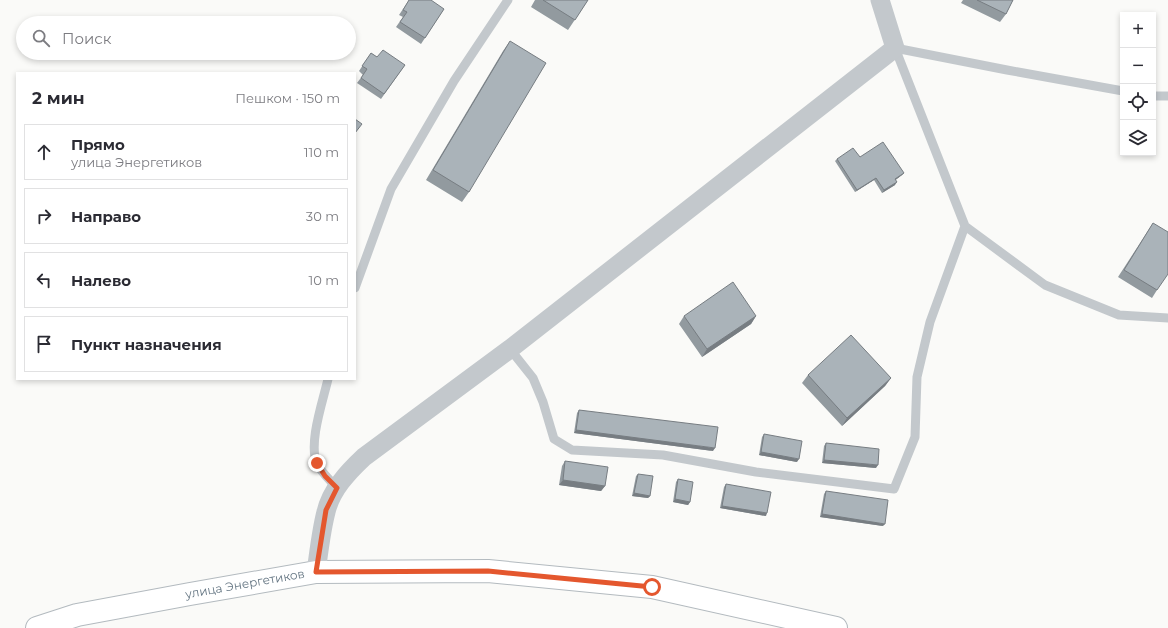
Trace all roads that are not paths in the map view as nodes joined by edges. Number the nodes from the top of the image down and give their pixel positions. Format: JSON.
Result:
{"nodes":[{"id":1,"x":508,"y":0,"type":"edge"},
{"id":2,"x":880,"y":0,"type":"edge"},
{"id":3,"x":896,"y":48,"type":"junction"},
{"id":4,"x":1120,"y":90,"type":"edge"},
{"id":5,"x":1156,"y":96,"type":"edge"},
{"id":6,"x":1168,"y":96,"type":"edge"},
{"id":7,"x":965,"y":226,"type":"junction"},
{"id":8,"x":356,"y":285,"type":"edge"},
{"id":9,"x":1168,"y":318,"type":"edge"},
{"id":10,"x":510,"y":349,"type":"junction"},
{"id":11,"x":328,"y":380,"type":"edge"},
{"id":12,"x":337,"y":488,"type":"junction"},
{"id":13,"x":316,"y":572,"type":"junction"},
{"id":14,"x":37,"y":628,"type":"edge"},
{"id":15,"x":836,"y":628,"type":"edge"}],
"edges":[{"from":1,"to":8,"type":"lane"},
{"from":2,"to":3,"type":"street"},
{"from":3,"to":4,"type":"lane"},
{"from":3,"to":7,"type":"lane"},
{"from":3,"to":10,"type":"street"},
{"from":5,"to":6,"type":"lane"},
{"from":7,"to":9,"type":"lane"},
{"from":7,"to":10,"type":"lane"},
{"from":10,"to":12,"type":"street"},
{"from":11,"to":12,"type":"lane"},
{"from":12,"to":13,"type":"street"},
{"from":13,"to":14,"type":"main road","name":"улица Энергетиков"},
{"from":13,"to":15,"type":"main road","name":"улица Энергетиков"}]}
